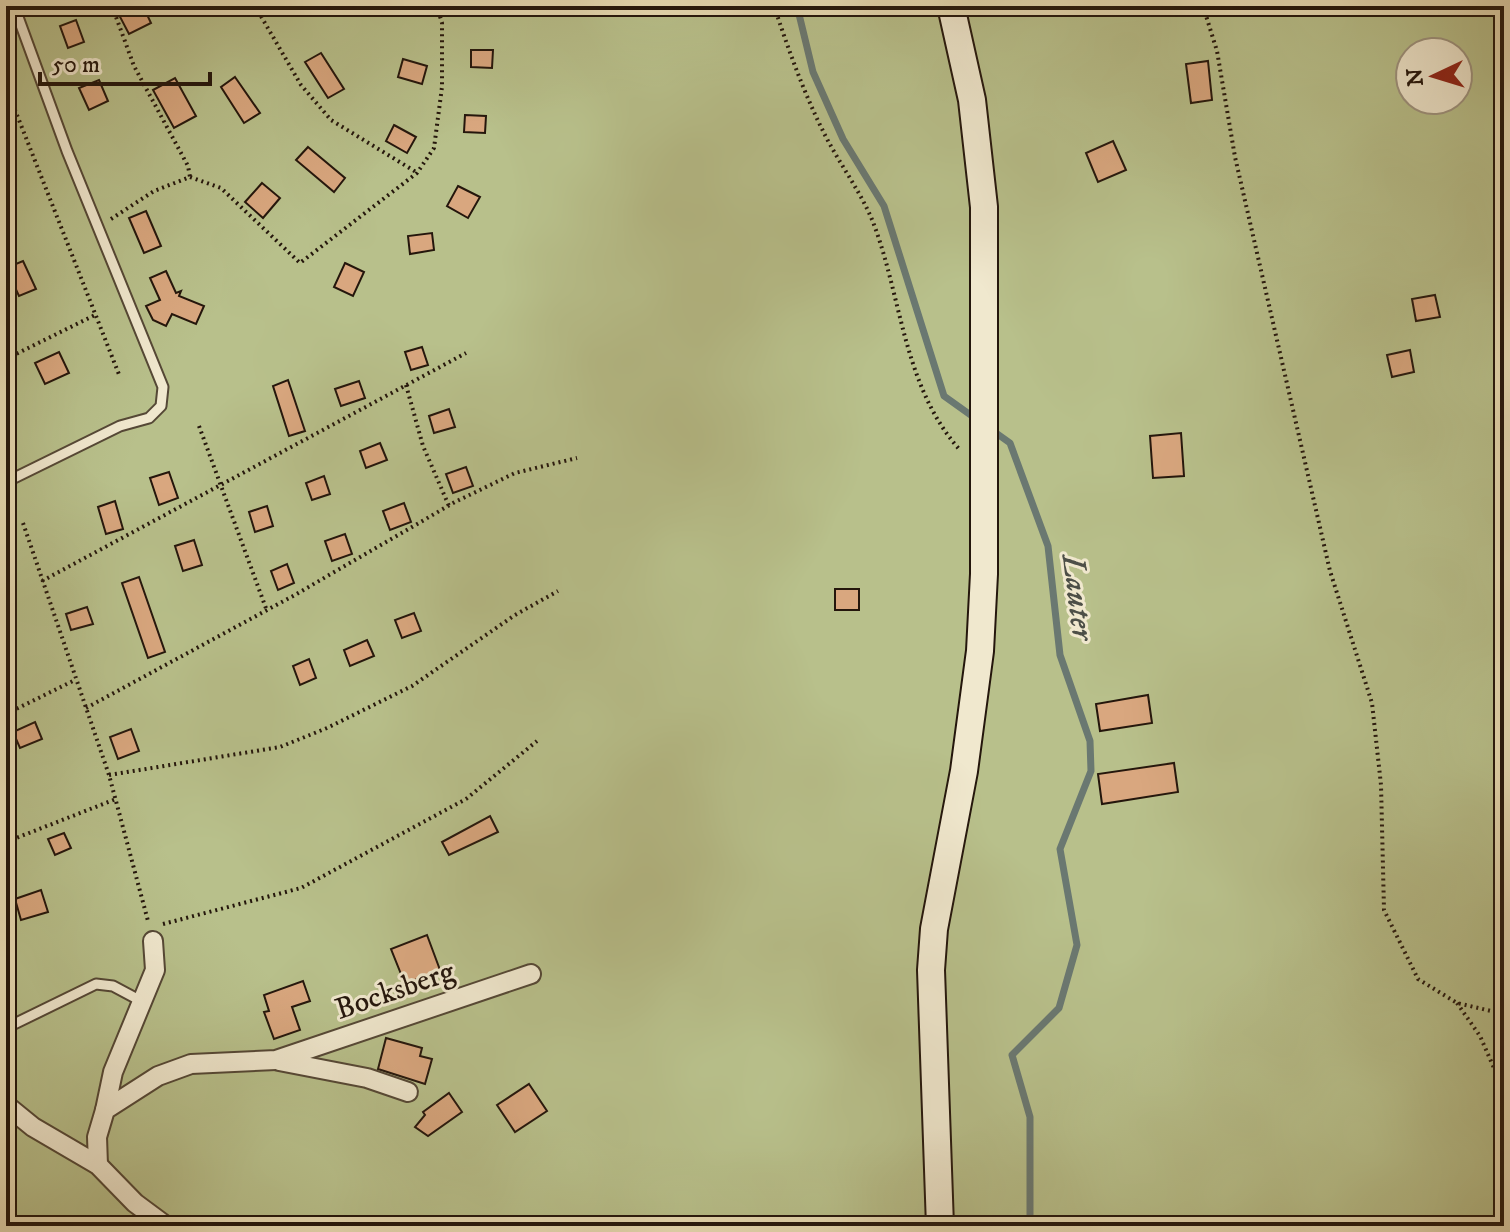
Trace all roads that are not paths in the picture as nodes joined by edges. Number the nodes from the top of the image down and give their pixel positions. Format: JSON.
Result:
{"nodes":[{"id":1,"x":14,"y":6,"type":"edge"},
{"id":2,"x":951,"y":6,"type":"edge"},
{"id":3,"x":6,"y":482,"type":"edge"},
{"id":4,"x":153,"y":941,"type":"dead end"},
{"id":5,"x":531,"y":974,"type":"dead end"},
{"id":6,"x":143,"y":1002,"type":"junction"},
{"id":7,"x":6,"y":1028,"type":"edge"},
{"id":8,"x":276,"y":1060,"type":"junction"},
{"id":9,"x":408,"y":1092,"type":"dead end"},
{"id":10,"x":6,"y":1105,"type":"edge"},
{"id":11,"x":105,"y":1110,"type":"junction"},
{"id":12,"x":98,"y":1165,"type":"junction"},
{"id":13,"x":166,"y":1226,"type":"edge"},
{"id":14,"x":940,"y":1226,"type":"edge"}],
"edges":[{"from":1,"to":3,"type":"lane"},
{"from":2,"to":14,"type":"street"},
{"from":4,"to":6,"type":"street"},
{"from":5,"to":8,"type":"street","name":"Bocksberg"},
{"from":6,"to":7,"type":"lane"},
{"from":6,"to":11,"type":"street"},
{"from":8,"to":9,"type":"street","name":"Bocksberg"},
{"from":8,"to":11,"type":"street","name":"Bocksberg"},
{"from":10,"to":12,"type":"street"},
{"from":11,"to":12,"type":"street"},
{"from":12,"to":13,"type":"street"}]}
